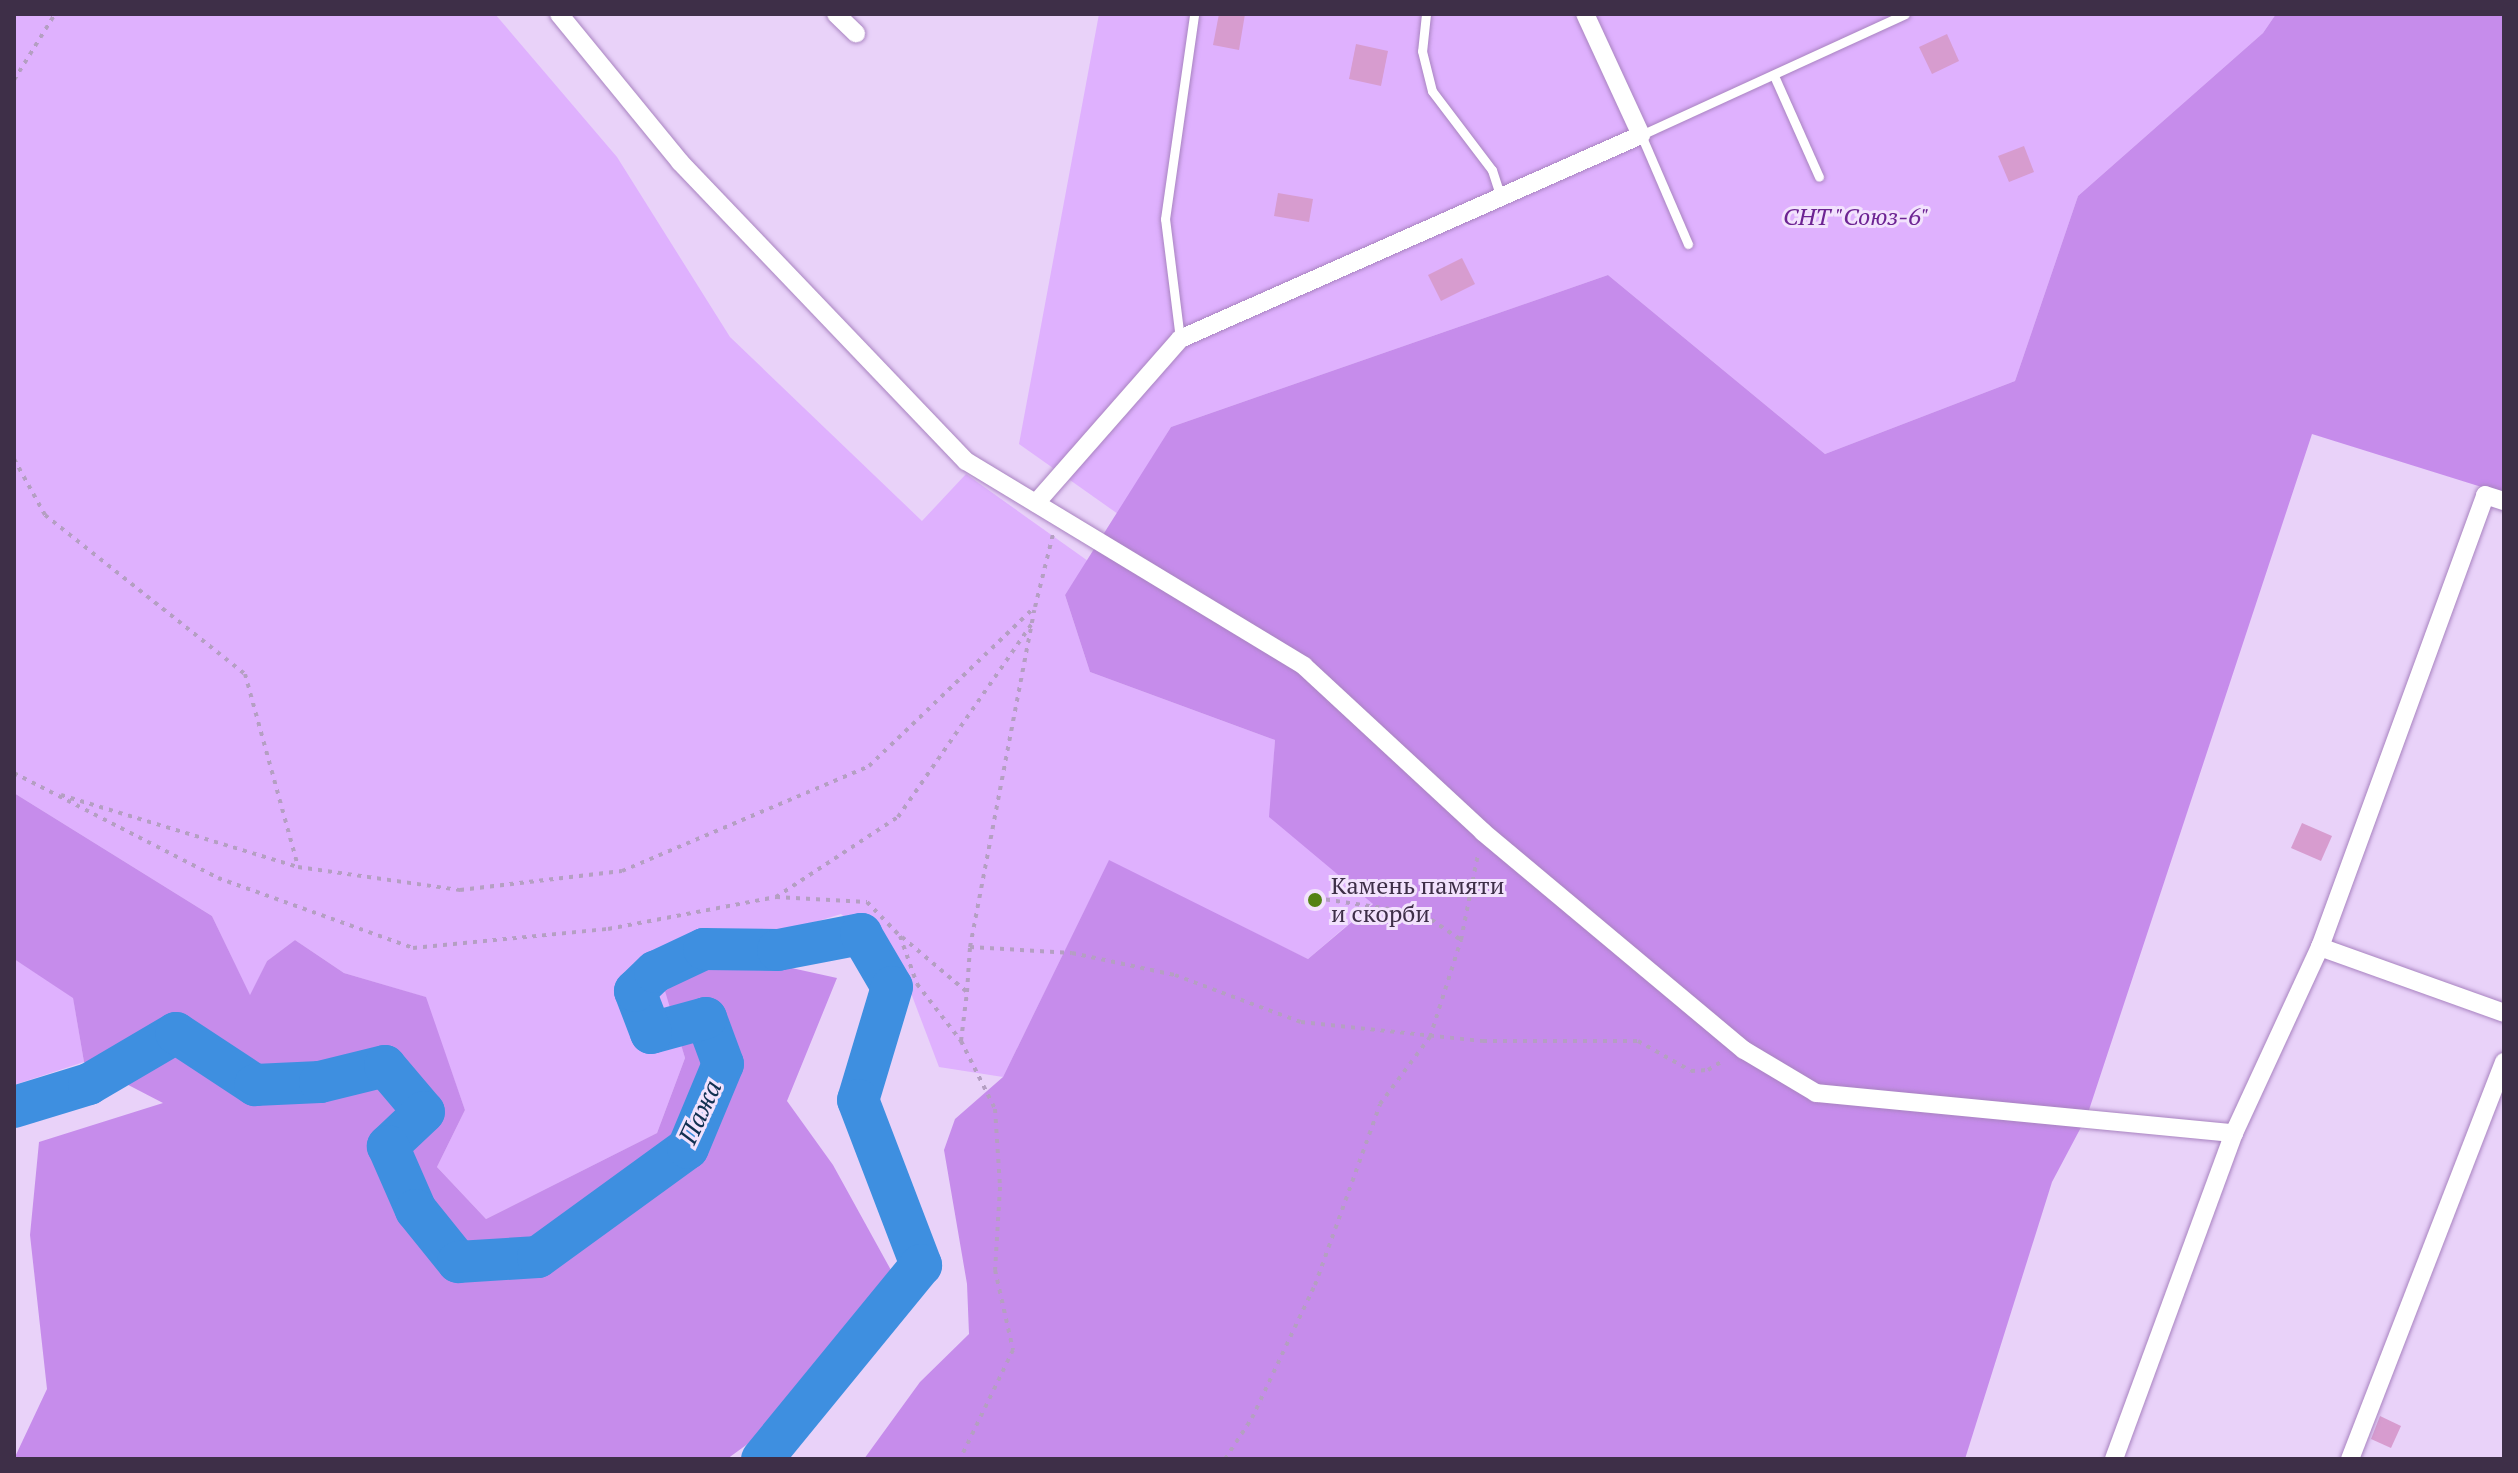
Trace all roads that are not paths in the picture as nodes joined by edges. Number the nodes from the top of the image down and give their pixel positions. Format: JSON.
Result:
{"nodes":[{"id":1,"x":559,"y":14,"type":"edge"},
{"id":2,"x":836,"y":14,"type":"edge"},
{"id":3,"x":1194,"y":14,"type":"edge"},
{"id":4,"x":1426,"y":14,"type":"edge"},
{"id":5,"x":1585,"y":14,"type":"edge"},
{"id":6,"x":1905,"y":14,"type":"edge"},
{"id":7,"x":856,"y":33,"type":"dead end"},
{"id":8,"x":1775,"y":78,"type":"junction"},
{"id":9,"x":1641,"y":135,"type":"junction"},
{"id":10,"x":1819,"y":177,"type":"dead end"},
{"id":11,"x":1501,"y":198,"type":"junction"},
{"id":12,"x":1688,"y":244,"type":"dead end"},
{"id":13,"x":1180,"y":339,"type":"junction"},
{"id":14,"x":2504,"y":501,"type":"edge"},
{"id":15,"x":1036,"y":503,"type":"junction"},
{"id":16,"x":2320,"y":947,"type":"junction"},
{"id":17,"x":2504,"y":1013,"type":"edge"},
{"id":18,"x":2504,"y":1062,"type":"edge"},
{"id":19,"x":2234,"y":1133,"type":"junction"},
{"id":20,"x":2114,"y":1459,"type":"edge"},
{"id":21,"x":2350,"y":1459,"type":"edge"}],
"edges":[{"from":1,"to":15,"type":"street"},
{"from":2,"to":7,"type":"street"},
{"from":3,"to":13,"type":"lane"},
{"from":4,"to":11,"type":"lane"},
{"from":5,"to":9,"type":"street"},
{"from":6,"to":8,"type":"lane"},
{"from":8,"to":9,"type":"lane"},
{"from":8,"to":10,"type":"lane"},
{"from":9,"to":11,"type":"street"},
{"from":9,"to":12,"type":"lane"},
{"from":11,"to":13,"type":"street"},
{"from":13,"to":15,"type":"street"},
{"from":14,"to":16,"type":"street"},
{"from":15,"to":19,"type":"street"},
{"from":16,"to":17,"type":"street"},
{"from":16,"to":19,"type":"street"},
{"from":18,"to":21,"type":"street"},
{"from":19,"to":20,"type":"street"}]}
